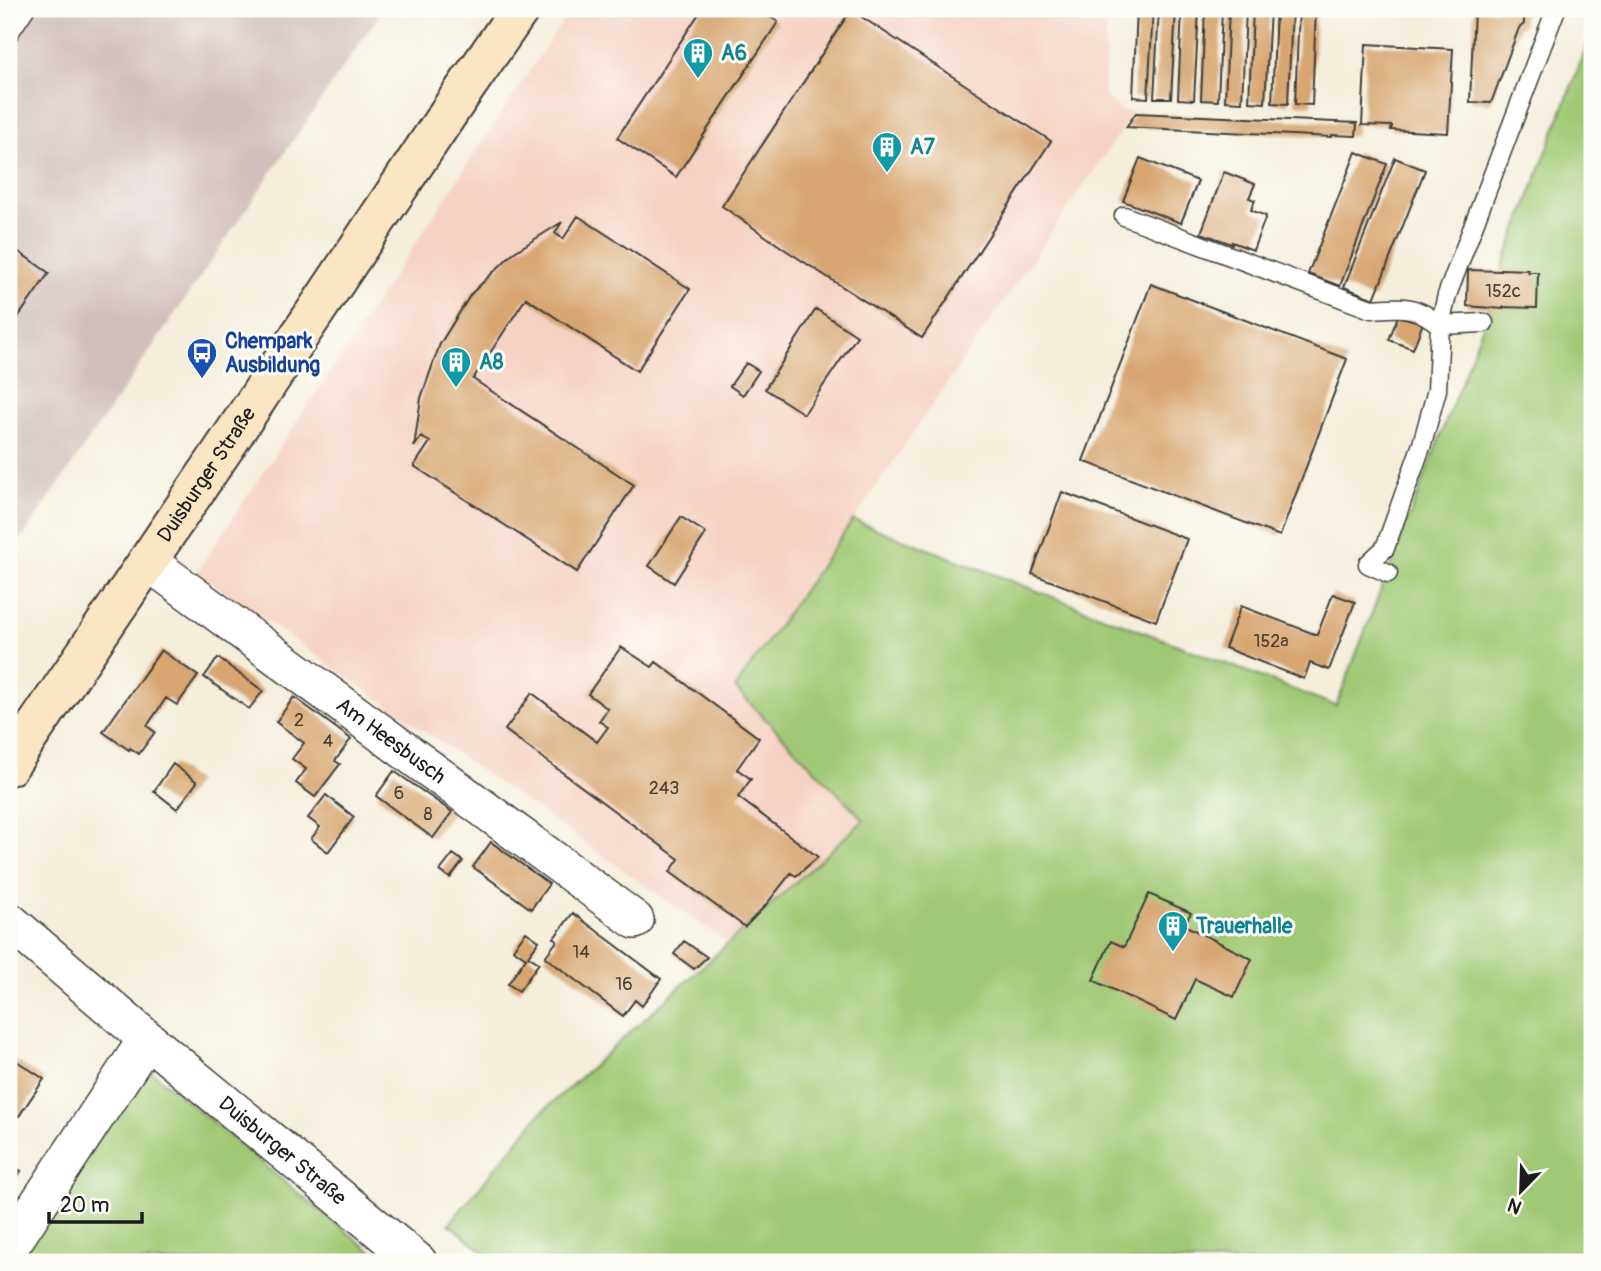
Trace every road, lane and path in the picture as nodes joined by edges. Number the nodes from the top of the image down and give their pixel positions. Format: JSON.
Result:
{"nodes":[{"id":1,"x":25,"y":9,"type":"edge"},
{"id":2,"x":520,"y":9,"type":"edge"},
{"id":3,"x":1556,"y":9,"type":"edge"},
{"id":4,"x":9,"y":33,"type":"edge"},
{"id":5,"x":1124,"y":216,"type":"dead end"},
{"id":6,"x":1484,"y":323,"type":"dead end"},
{"id":7,"x":1440,"y":325,"type":"junction"},
{"id":8,"x":147,"y":561,"type":"junction"},
{"id":9,"x":1388,"y":573,"type":"dead end"},
{"id":10,"x":9,"y":766,"type":"edge"},
{"id":11,"x":635,"y":920,"type":"dead end"},
{"id":12,"x":9,"y":921,"type":"edge"},
{"id":13,"x":147,"y":1039,"type":"junction"},
{"id":14,"x":9,"y":1248,"type":"edge"},
{"id":15,"x":418,"y":1262,"type":"edge"}],
"edges":[{"from":1,"to":4,"type":"lane"},
{"from":2,"to":8,"type":"main road","name":"Duisburger Straße"},
{"from":3,"to":7,"type":"lane"},
{"from":5,"to":7,"type":"lane"},
{"from":6,"to":7,"type":"lane"},
{"from":7,"to":9,"type":"lane"},
{"from":8,"to":10,"type":"main road","name":"Duisburger Straße"},
{"from":8,"to":11,"type":"street","name":"Am Heesbusch"},
{"from":12,"to":13,"type":"street","name":"Duisburger Straße"},
{"from":13,"to":14,"type":"street"},
{"from":13,"to":15,"type":"street","name":"Duisburger Straße"}]}
